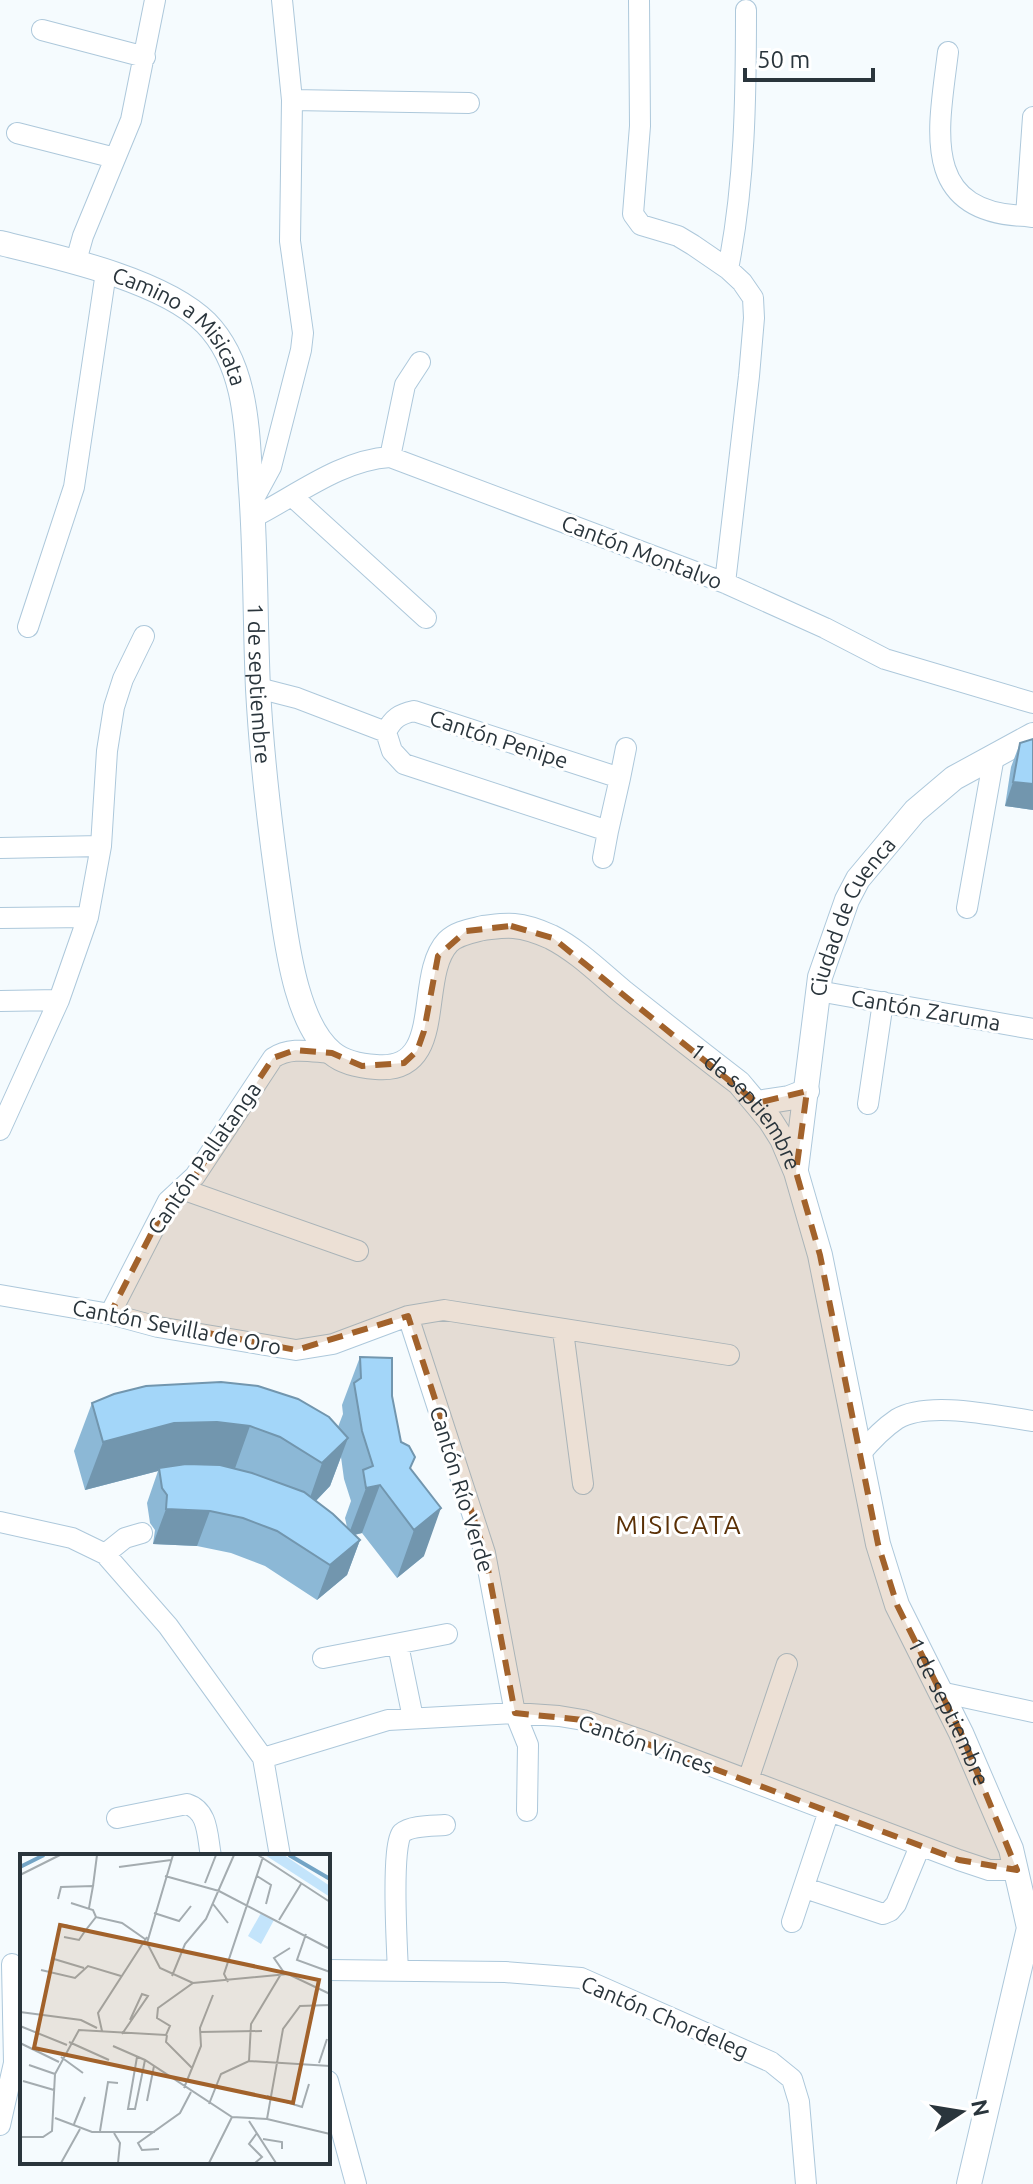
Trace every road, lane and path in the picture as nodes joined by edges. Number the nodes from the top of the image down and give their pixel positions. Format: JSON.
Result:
{"nodes":[{"id":1,"x":155,"y":0,"type":"edge"},
{"id":2,"x":282,"y":0,"type":"edge"},
{"id":3,"x":639,"y":0,"type":"edge"},
{"id":4,"x":746,"y":10,"type":"dead end"},
{"id":5,"x":42,"y":30,"type":"dead end"},
{"id":6,"x":948,"y":52,"type":"dead end"},
{"id":7,"x":145,"y":57,"type":"junction"},
{"id":8,"x":292,"y":100,"type":"junction"},
{"id":9,"x":469,"y":103,"type":"dead end"},
{"id":10,"x":1033,"y":117,"type":"edge"},
{"id":11,"x":17,"y":133,"type":"dead end"},
{"id":12,"x":115,"y":158,"type":"junction"},
{"id":13,"x":1029,"y":216,"type":"edge"},
{"id":14,"x":0,"y":243,"type":"edge"},
{"id":15,"x":76,"y":261,"type":"junction"},
{"id":16,"x":728,"y":269,"type":"junction"},
{"id":17,"x":106,"y":272,"type":"junction"},
{"id":18,"x":420,"y":362,"type":"dead end"},
{"id":19,"x":390,"y":457,"type":"junction"},
{"id":20,"x":293,"y":497,"type":"junction"},
{"id":21,"x":253,"y":510,"type":"junction"},
{"id":22,"x":725,"y":583,"type":"junction"},
{"id":23,"x":426,"y":618,"type":"dead end"},
{"id":24,"x":28,"y":627,"type":"dead end"},
{"id":25,"x":144,"y":636,"type":"dead end"},
{"id":26,"x":258,"y":688,"type":"junction"},
{"id":27,"x":1033,"y":703,"type":"edge"},
{"id":28,"x":386,"y":732,"type":"junction"},
{"id":29,"x":1033,"y":735,"type":"edge"},
{"id":30,"x":626,"y":748,"type":"dead end"},
{"id":31,"x":994,"y":756,"type":"junction"},
{"id":32,"x":620,"y":778,"type":"junction"},
{"id":33,"x":608,"y":831,"type":"junction"},
{"id":34,"x":101,"y":846,"type":"junction"},
{"id":35,"x":0,"y":848,"type":"edge"},
{"id":36,"x":603,"y":858,"type":"dead end"},
{"id":37,"x":967,"y":908,"type":"dead end"},
{"id":38,"x":88,"y":917,"type":"junction"},
{"id":39,"x":0,"y":918,"type":"edge"},
{"id":40,"x":818,"y":991,"type":"junction"},
{"id":41,"x":59,"y":1000,"type":"junction"},
{"id":42,"x":0,"y":1001,"type":"edge"},
{"id":43,"x":883,"y":1002,"type":"junction"},
{"id":44,"x":1033,"y":1029,"type":"edge"},
{"id":45,"x":332,"y":1053,"type":"junction"},
{"id":46,"x":807,"y":1091,"type":"junction"},
{"id":47,"x":757,"y":1103,"type":"junction"},
{"id":48,"x":868,"y":1104,"type":"dead end"},
{"id":49,"x":0,"y":1130,"type":"edge"},
{"id":50,"x":796,"y":1172,"type":"junction"},
{"id":51,"x":182,"y":1189,"type":"junction"},
{"id":52,"x":358,"y":1251,"type":"dead end"},
{"id":53,"x":0,"y":1295,"type":"edge"},
{"id":54,"x":110,"y":1314,"type":"junction"},
{"id":55,"x":408,"y":1316,"type":"junction"},
{"id":56,"x":563,"y":1331,"type":"junction"},
{"id":57,"x":729,"y":1355,"type":"dead end"},
{"id":58,"x":1033,"y":1421,"type":"edge"},
{"id":59,"x":860,"y":1454,"type":"junction"},
{"id":60,"x":583,"y":1484,"type":"dead end"},
{"id":61,"x":0,"y":1522,"type":"edge"},
{"id":62,"x":142,"y":1533,"type":"dead end"},
{"id":63,"x":105,"y":1554,"type":"junction"},
{"id":64,"x":447,"y":1634,"type":"dead end"},
{"id":65,"x":398,"y":1645,"type":"junction"},
{"id":66,"x":323,"y":1658,"type":"dead end"},
{"id":67,"x":787,"y":1664,"type":"dead end"},
{"id":68,"x":940,"y":1692,"type":"junction"},
{"id":69,"x":1033,"y":1712,"type":"edge"},
{"id":70,"x":515,"y":1713,"type":"junction"},
{"id":71,"x":413,"y":1718,"type":"junction"},
{"id":72,"x":263,"y":1758,"type":"junction"},
{"id":73,"x":748,"y":1780,"type":"junction"},
{"id":74,"x":527,"y":1811,"type":"dead end"},
{"id":75,"x":829,"y":1811,"type":"junction"},
{"id":76,"x":117,"y":1818,"type":"dead end"},
{"id":77,"x":445,"y":1825,"type":"dead end"},
{"id":78,"x":920,"y":1846,"type":"junction"},
{"id":79,"x":211,"y":1854,"type":"edge"},
{"id":80,"x":280,"y":1854,"type":"edge"},
{"id":81,"x":1017,"y":1870,"type":"junction"},
{"id":82,"x":805,"y":1888,"type":"junction"},
{"id":83,"x":1028,"y":1898,"type":"edge"},
{"id":84,"x":792,"y":1922,"type":"dead end"},
{"id":85,"x":11,"y":1964,"type":"edge"},
{"id":86,"x":330,"y":1970,"type":"edge"},
{"id":87,"x":398,"y":1971,"type":"junction"},
{"id":88,"x":330,"y":2088,"type":"edge"},
{"id":89,"x":0,"y":2125,"type":"edge"},
{"id":90,"x":356,"y":2184,"type":"edge"},
{"id":91,"x":806,"y":2184,"type":"edge"},
{"id":92,"x":969,"y":2184,"type":"edge"}],
"edges":[{"from":1,"to":7,"type":"street"},
{"from":2,"to":8,"type":"street"},
{"from":3,"to":16,"type":"street"},
{"from":4,"to":16,"type":"street"},
{"from":5,"to":7,"type":"street"},
{"from":6,"to":13,"type":"street"},
{"from":7,"to":12,"type":"street"},
{"from":8,"to":9,"type":"street"},
{"from":8,"to":21,"type":"street"},
{"from":10,"to":13,"type":"street"},
{"from":11,"to":12,"type":"street"},
{"from":12,"to":15,"type":"street"},
{"from":14,"to":15,"type":"street","name":"Camino a Misicata"},
{"from":15,"to":17,"type":"street","name":"Camino a Misicata"},
{"from":16,"to":22,"type":"street"},
{"from":17,"to":21,"type":"street","name":"Camino a Misicata"},
{"from":17,"to":24,"type":"street"},
{"from":18,"to":19,"type":"street"},
{"from":19,"to":20,"type":"street"},
{"from":19,"to":22,"type":"street","name":"Cantón Montalvo"},
{"from":20,"to":21,"type":"street"},
{"from":20,"to":23,"type":"street"},
{"from":21,"to":26,"type":"street","name":"1 de septiembre"},
{"from":22,"to":27,"type":"street","name":"Cantón Montalvo"},
{"from":25,"to":34,"type":"street"},
{"from":26,"to":28,"type":"street"},
{"from":26,"to":45,"type":"street","name":"1 de septiembre"},
{"from":28,"to":32,"type":"street","name":"Cantón Penipe"},
{"from":28,"to":33,"type":"street"},
{"from":29,"to":31,"type":"street","name":"Ciudad de Cuenca"},
{"from":30,"to":32,"type":"street"},
{"from":31,"to":37,"type":"street"},
{"from":31,"to":40,"type":"street","name":"Ciudad de Cuenca"},
{"from":32,"to":33,"type":"street"},
{"from":33,"to":36,"type":"street"},
{"from":34,"to":35,"type":"street"},
{"from":34,"to":38,"type":"street"},
{"from":38,"to":39,"type":"street"},
{"from":38,"to":41,"type":"street"},
{"from":40,"to":43,"type":"street","name":"Cantón Zaruma"},
{"from":40,"to":46,"type":"street","name":"Ciudad de Cuenca"},
{"from":41,"to":42,"type":"street"},
{"from":41,"to":49,"type":"street"},
{"from":43,"to":44,"type":"street","name":"Cantón Zaruma"},
{"from":43,"to":48,"type":"street"},
{"from":45,"to":47,"type":"street","name":"1 de septiembre"},
{"from":45,"to":51,"type":"street","name":"Cantón Pallatanga"},
{"from":46,"to":47,"type":"street"},
{"from":46,"to":50,"type":"street","name":"Ciudad de Cuenca"},
{"from":47,"to":50,"type":"street","name":"1 de septiembre"},
{"from":50,"to":59,"type":"street","name":"1 de septiembre"},
{"from":51,"to":52,"type":"street"},
{"from":51,"to":54,"type":"street","name":"Cantón Pallatanga"},
{"from":53,"to":54,"type":"street","name":"Cantón Sevilla de Oro"},
{"from":54,"to":55,"type":"street","name":"Cantón Sevilla de Oro"},
{"from":55,"to":56,"type":"street","name":"Cantón Sevilla de Oro"},
{"from":55,"to":70,"type":"street","name":"Cantón Río Verde"},
{"from":56,"to":57,"type":"street","name":"Cantón Sevilla de Oro"},
{"from":56,"to":60,"type":"street"},
{"from":58,"to":59,"type":"street"},
{"from":59,"to":68,"type":"street","name":"1 de septiembre"},
{"from":61,"to":63,"type":"street"},
{"from":62,"to":63,"type":"street"},
{"from":63,"to":72,"type":"street"},
{"from":64,"to":65,"type":"street"},
{"from":65,"to":66,"type":"street"},
{"from":65,"to":71,"type":"street"},
{"from":67,"to":73,"type":"street"},
{"from":68,"to":69,"type":"street"},
{"from":68,"to":81,"type":"street","name":"1 de septiembre"},
{"from":70,"to":71,"type":"street","name":"Cantón Vinces"},
{"from":70,"to":73,"type":"street","name":"Cantón Vinces"},
{"from":70,"to":74,"type":"street","name":"Cantón Río Verde"},
{"from":71,"to":72,"type":"street","name":"Cantón Vinces"},
{"from":72,"to":80,"type":"street"},
{"from":73,"to":75,"type":"street","name":"Cantón Vinces"},
{"from":75,"to":78,"type":"street","name":"Cantón Vinces"},
{"from":75,"to":82,"type":"street"},
{"from":76,"to":79,"type":"street"},
{"from":77,"to":87,"type":"street"},
{"from":78,"to":81,"type":"street","name":"Cantón Vinces"},
{"from":78,"to":82,"type":"street"},
{"from":81,"to":83,"type":"street","name":"1 de septiembre"},
{"from":82,"to":84,"type":"street"},
{"from":83,"to":92,"type":"street","name":"1 de septiembre"},
{"from":85,"to":89,"type":"street"},
{"from":86,"to":87,"type":"street","name":"Cantón Chordeleg"},
{"from":87,"to":91,"type":"street","name":"Cantón Chordeleg"},
{"from":88,"to":90,"type":"street"}]}
